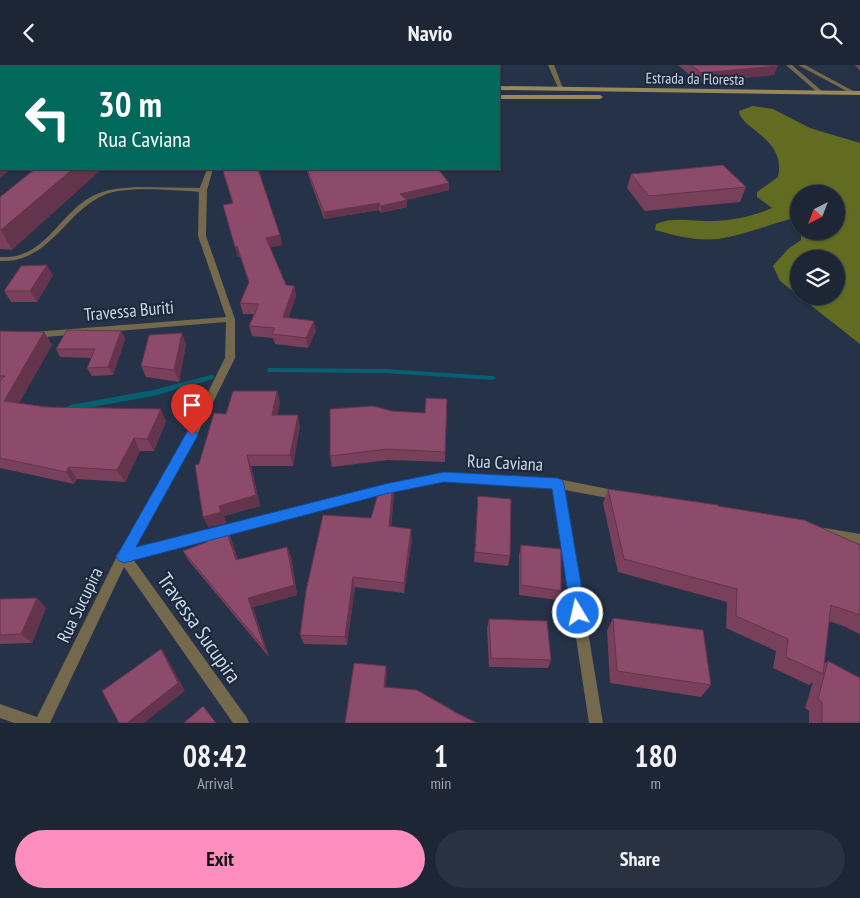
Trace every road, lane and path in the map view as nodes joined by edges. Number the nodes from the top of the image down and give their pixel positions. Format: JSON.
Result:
{"nodes":[{"id":1,"x":551,"y":65,"type":"edge"},
{"id":2,"x":789,"y":65,"type":"edge"},
{"id":3,"x":801,"y":65,"type":"edge"},
{"id":4,"x":500,"y":89,"type":"edge"},
{"id":5,"x":562,"y":90,"type":"junction"},
{"id":6,"x":820,"y":92,"type":"junction"},
{"id":7,"x":857,"y":93,"type":"edge"},
{"id":8,"x":500,"y":97,"type":"edge"},
{"id":9,"x":610,"y":97,"type":"dead end"},
{"id":10,"x":659,"y":97,"type":"dead end"},
{"id":11,"x":860,"y":99,"type":"edge"},
{"id":12,"x":210,"y":170,"type":"edge"},
{"id":13,"x":203,"y":190,"type":"junction"},
{"id":14,"x":0,"y":259,"type":"edge"},
{"id":15,"x":231,"y":319,"type":"junction"},
{"id":16,"x":26,"y":336,"type":"edge"},
{"id":17,"x":558,"y":484,"type":"junction"},
{"id":18,"x":636,"y":498,"type":"edge"},
{"id":19,"x":811,"y":530,"type":"edge"},
{"id":20,"x":860,"y":539,"type":"edge"},
{"id":21,"x":124,"y":556,"type":"junction"},
{"id":22,"x":0,"y":711,"type":"edge"},
{"id":23,"x":35,"y":723,"type":"edge"},
{"id":24,"x":42,"y":723,"type":"edge"},
{"id":25,"x":242,"y":723,"type":"edge"},
{"id":26,"x":596,"y":723,"type":"edge"}],
"edges":[{"from":1,"to":5,"type":"street"},
{"from":2,"to":6,"type":"street"},
{"from":3,"to":7,"type":"street"},
{"from":4,"to":5,"type":"main road","name":"Estrada da Floresta"},
{"from":5,"to":6,"type":"main road","name":"Estrada da Floresta"},
{"from":6,"to":7,"type":"main road","name":"Estrada da Floresta"},
{"from":8,"to":9,"type":"main road"},
{"from":10,"to":11,"type":"main road","name":"Estrada da Floresta"},
{"from":12,"to":13,"type":"street","name":"Rua Sucupira"},
{"from":13,"to":14,"type":"lane"},
{"from":13,"to":15,"type":"street","name":"Rua Sucupira"},
{"from":15,"to":16,"type":"street","name":"Travessa Buriti"},
{"from":15,"to":21,"type":"street","name":"Rua Sucupira"},
{"from":17,"to":18,"type":"street","name":"Rua Caviana"},
{"from":17,"to":21,"type":"street","name":"Rua Caviana"},
{"from":17,"to":26,"type":"street"},
{"from":19,"to":20,"type":"street"},
{"from":21,"to":24,"type":"street","name":"Rua Sucupira"},
{"from":21,"to":25,"type":"street","name":"Travessa Sucupira"},
{"from":22,"to":23,"type":"street"}]}
